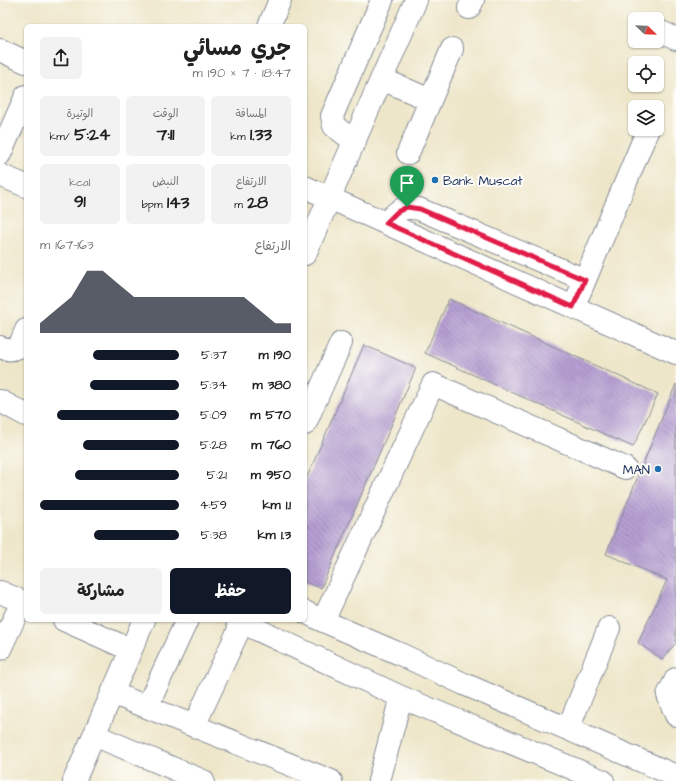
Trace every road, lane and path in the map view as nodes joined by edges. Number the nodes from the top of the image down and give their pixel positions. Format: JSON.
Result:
{"nodes":[{"id":1,"x":280,"y":0,"type":"edge"},
{"id":2,"x":382,"y":0,"type":"edge"},
{"id":3,"x":416,"y":0,"type":"edge"},
{"id":4,"x":270,"y":24,"type":"edge"},
{"id":5,"x":664,"y":33,"type":"edge"},
{"id":6,"x":676,"y":39,"type":"edge"},
{"id":7,"x":452,"y":49,"type":"dead end"},
{"id":8,"x":0,"y":50,"type":"edge"},
{"id":9,"x":24,"y":61,"type":"edge"},
{"id":10,"x":382,"y":79,"type":"junction"},
{"id":11,"x":24,"y":100,"type":"edge"},
{"id":12,"x":430,"y":100,"type":"junction"},
{"id":13,"x":645,"y":136,"type":"edge"},
{"id":14,"x":355,"y":142,"type":"junction"},
{"id":15,"x":408,"y":153,"type":"dead end"},
{"id":16,"x":0,"y":154,"type":"edge"},
{"id":17,"x":0,"y":175,"type":"edge"},
{"id":18,"x":24,"y":185,"type":"edge"},
{"id":19,"x":307,"y":188,"type":"edge"},
{"id":20,"x":330,"y":198,"type":"junction"},
{"id":21,"x":386,"y":223,"type":"junction"},
{"id":22,"x":307,"y":250,"type":"edge"},
{"id":23,"x":585,"y":280,"type":"junction"},
{"id":24,"x":573,"y":307,"type":"junction"},
{"id":25,"x":24,"y":335,"type":"edge"},
{"id":26,"x":341,"y":343,"type":"dead end"},
{"id":27,"x":0,"y":347,"type":"edge"},
{"id":28,"x":676,"y":353,"type":"edge"},
{"id":29,"x":0,"y":401,"type":"edge"},
{"id":30,"x":24,"y":413,"type":"edge"},
{"id":31,"x":307,"y":420,"type":"edge"},
{"id":32,"x":625,"y":468,"type":"dead end"},
{"id":33,"x":0,"y":592,"type":"edge"},
{"id":34,"x":24,"y":603,"type":"edge"},
{"id":35,"x":314,"y":617,"type":"edge"},
{"id":36,"x":68,"y":622,"type":"edge"},
{"id":37,"x":143,"y":622,"type":"edge"},
{"id":38,"x":186,"y":622,"type":"edge"},
{"id":39,"x":239,"y":622,"type":"edge"},
{"id":40,"x":241,"y":622,"type":"edge"},
{"id":41,"x":609,"y":628,"type":"dead end"},
{"id":42,"x":0,"y":649,"type":"edge"},
{"id":43,"x":131,"y":650,"type":"junction"},
{"id":44,"x":676,"y":679,"type":"edge"},
{"id":45,"x":112,"y":693,"type":"junction"},
{"id":46,"x":401,"y":697,"type":"junction"},
{"id":47,"x":147,"y":707,"type":"junction"},
{"id":48,"x":676,"y":715,"type":"edge"},
{"id":49,"x":194,"y":726,"type":"junction"},
{"id":50,"x":568,"y":729,"type":"junction"},
{"id":51,"x":94,"y":735,"type":"junction"},
{"id":52,"x":289,"y":773,"type":"edge"},
{"id":53,"x":676,"y":776,"type":"edge"},
{"id":54,"x":74,"y":781,"type":"edge"},
{"id":55,"x":203,"y":781,"type":"edge"},
{"id":56,"x":331,"y":781,"type":"edge"},
{"id":57,"x":379,"y":781,"type":"edge"},
{"id":58,"x":603,"y":781,"type":"edge"}],
"edges":[{"from":1,"to":4,"type":"street"},
{"from":2,"to":14,"type":"street"},
{"from":3,"to":10,"type":"street"},
{"from":5,"to":6,"type":"street"},
{"from":7,"to":12,"type":"street"},
{"from":8,"to":9,"type":"street"},
{"from":10,"to":12,"type":"street"},
{"from":10,"to":14,"type":"street"},
{"from":11,"to":16,"type":"street"},
{"from":12,"to":15,"type":"street"},
{"from":13,"to":23,"type":"street"},
{"from":14,"to":20,"type":"street"},
{"from":17,"to":18,"type":"street"},
{"from":19,"to":20,"type":"street"},
{"from":20,"to":21,"type":"street"},
{"from":20,"to":22,"type":"street"},
{"from":21,"to":23,"type":"street"},
{"from":21,"to":24,"type":"street"},
{"from":23,"to":24,"type":"street"},
{"from":24,"to":28,"type":"street"},
{"from":25,"to":27,"type":"street"},
{"from":26,"to":31,"type":"street"},
{"from":29,"to":30,"type":"street"},
{"from":32,"to":35,"type":"street"},
{"from":33,"to":34,"type":"street"},
{"from":34,"to":42,"type":"street"},
{"from":35,"to":50,"type":"street"},
{"from":36,"to":43,"type":"street"},
{"from":37,"to":43,"type":"street"},
{"from":38,"to":47,"type":"street"},
{"from":39,"to":49,"type":"street"},
{"from":40,"to":46,"type":"street"},
{"from":41,"to":50,"type":"street"},
{"from":43,"to":45,"type":"street"},
{"from":44,"to":48,"type":"street"},
{"from":45,"to":47,"type":"street"},
{"from":45,"to":51,"type":"street"},
{"from":46,"to":57,"type":"street"},
{"from":46,"to":58,"type":"street"},
{"from":47,"to":49,"type":"street"},
{"from":49,"to":52,"type":"street"},
{"from":50,"to":53,"type":"street"},
{"from":51,"to":54,"type":"street"},
{"from":51,"to":55,"type":"street"},
{"from":52,"to":56,"type":"street"}]}
